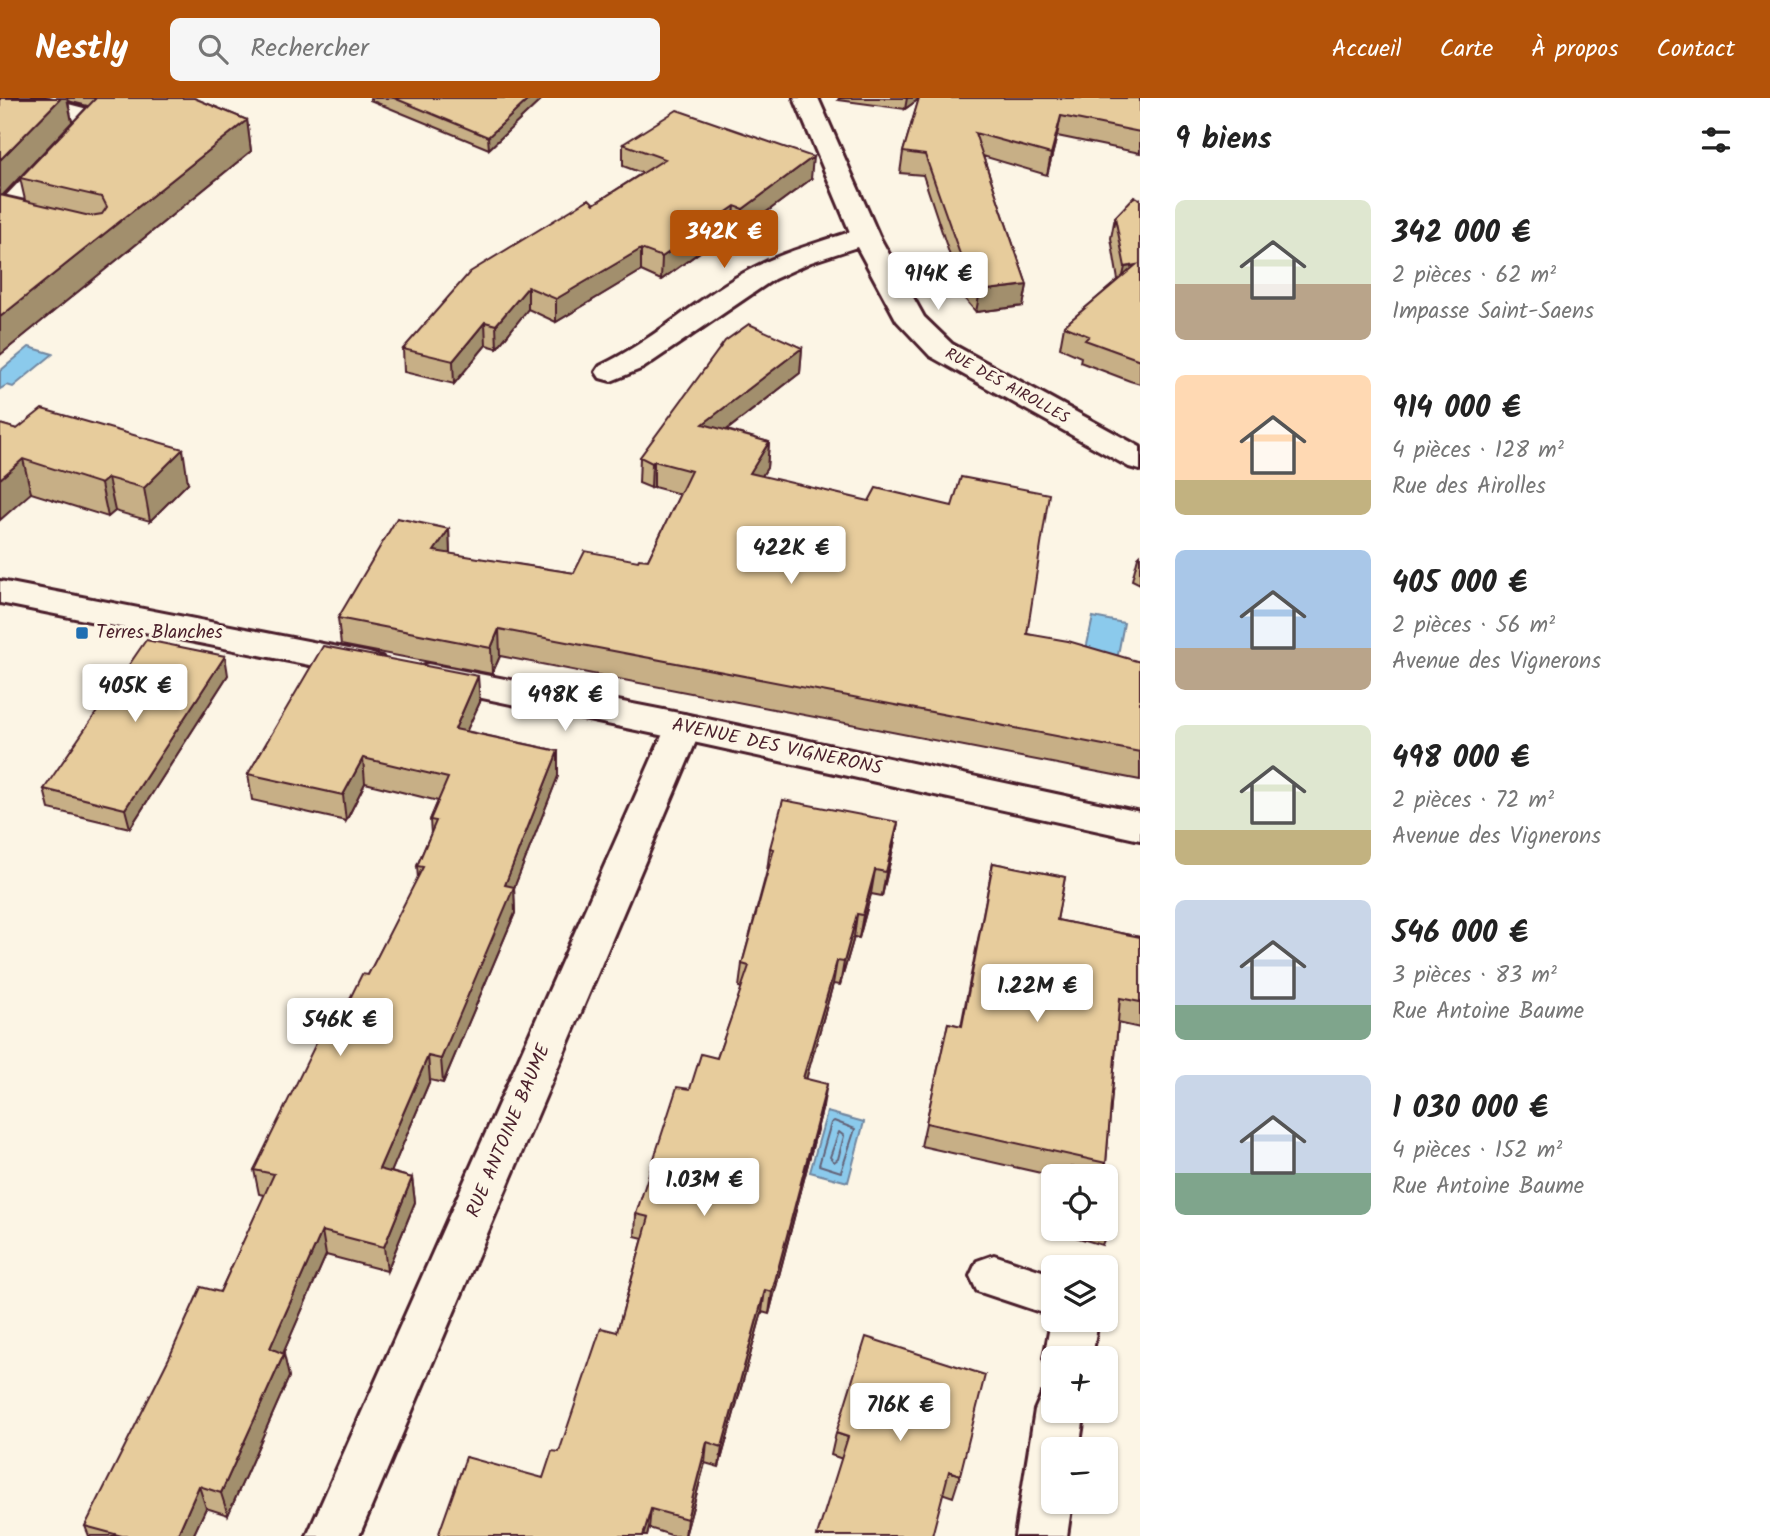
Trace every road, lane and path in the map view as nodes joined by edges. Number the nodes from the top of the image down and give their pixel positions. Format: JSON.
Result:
{"nodes":[{"id":1,"x":15,"y":98,"type":"edge"},
{"id":2,"x":806,"y":98,"type":"edge"},
{"id":3,"x":1,"y":214,"type":"edge"},
{"id":4,"x":30,"y":221,"type":"edge"},
{"id":5,"x":865,"y":236,"type":"junction"},
{"id":6,"x":611,"y":372,"type":"dead end"},
{"id":7,"x":1140,"y":460,"type":"edge"},
{"id":8,"x":0,"y":592,"type":"edge"},
{"id":9,"x":684,"y":727,"type":"junction"},
{"id":10,"x":1140,"y":826,"type":"edge"},
{"id":11,"x":994,"y":1276,"type":"dead end"},
{"id":12,"x":1041,"y":1292,"type":"edge"},
{"id":13,"x":1045,"y":1514,"type":"edge"},
{"id":14,"x":333,"y":1536,"type":"edge"},
{"id":15,"x":1041,"y":1536,"type":"edge"}],
"edges":[{"from":1,"to":3,"type":"street"},
{"from":2,"to":5,"type":"street","name":"RUE DES AIROLLES"},
{"from":3,"to":4,"type":"street"},
{"from":5,"to":6,"type":"street"},
{"from":5,"to":7,"type":"street","name":"RUE DES AIROLLES"},
{"from":8,"to":9,"type":"street","name":"AVENUE DES VIGNERONS"},
{"from":9,"to":10,"type":"street","name":"AVENUE DES VIGNERONS"},
{"from":9,"to":14,"type":"street","name":"RUE ANTOINE BAUME"},
{"from":11,"to":12,"type":"street"},
{"from":13,"to":15,"type":"street"}]}
